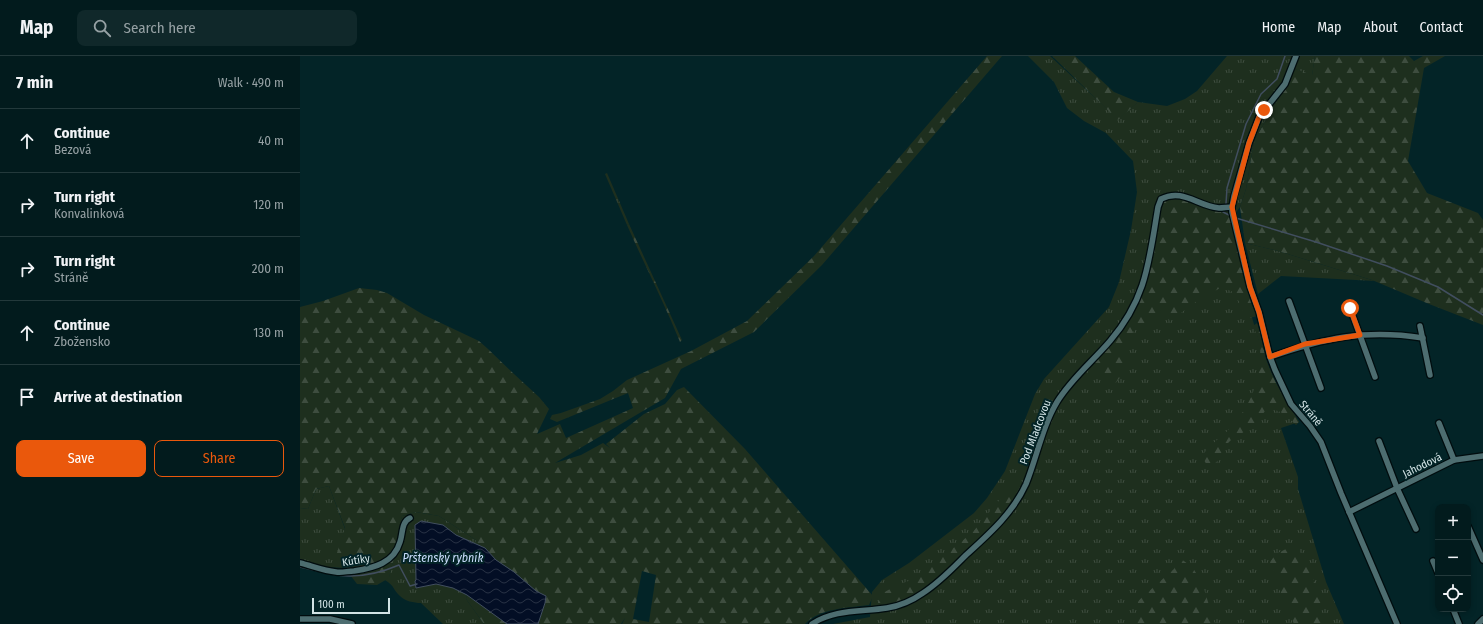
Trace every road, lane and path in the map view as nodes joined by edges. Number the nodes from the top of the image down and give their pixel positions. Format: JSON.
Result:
{"nodes":[{"id":1,"x":1296,"y":56,"type":"edge"},
{"id":2,"x":1232,"y":207,"type":"junction"},
{"id":3,"x":1289,"y":301,"type":"dead end"},
{"id":4,"x":1350,"y":308,"type":"dead end"},
{"id":5,"x":1420,"y":326,"type":"dead end"},
{"id":6,"x":1360,"y":335,"type":"junction"},
{"id":7,"x":1423,"y":338,"type":"junction"},
{"id":8,"x":1305,"y":344,"type":"junction"},
{"id":9,"x":1270,"y":357,"type":"junction"},
{"id":10,"x":1430,"y":375,"type":"dead end"},
{"id":11,"x":1375,"y":377,"type":"dead end"},
{"id":12,"x":1321,"y":388,"type":"dead end"},
{"id":13,"x":1439,"y":423,"type":"dead end"},
{"id":14,"x":1379,"y":441,"type":"dead end"},
{"id":15,"x":1483,"y":456,"type":"edge"},
{"id":16,"x":1454,"y":460,"type":"junction"},
{"id":17,"x":1397,"y":488,"type":"junction"},
{"id":18,"x":1349,"y":512,"type":"junction"},
{"id":19,"x":410,"y":518,"type":"dead end"},
{"id":20,"x":1416,"y":529,"type":"dead end"},
{"id":21,"x":1471,"y":533,"type":"edge"},
{"id":22,"x":1483,"y":560,"type":"edge"},
{"id":23,"x":1433,"y":561,"type":"dead end"},
{"id":24,"x":300,"y":563,"type":"edge"},
{"id":25,"x":1435,"y":566,"type":"edge"},
{"id":26,"x":1454,"y":612,"type":"edge"},
{"id":27,"x":300,"y":619,"type":"edge"},
{"id":28,"x":1483,"y":619,"type":"edge"},
{"id":29,"x":352,"y":624,"type":"edge"},
{"id":30,"x":812,"y":624,"type":"edge"},
{"id":31,"x":1397,"y":624,"type":"edge"},
{"id":32,"x":1459,"y":624,"type":"edge"},
{"id":33,"x":1478,"y":624,"type":"edge"}],
"edges":[{"from":1,"to":2,"type":"street"},
{"from":2,"to":9,"type":"street","name":"Stráně"},
{"from":2,"to":30,"type":"street","name":"Pod Mladcovou"},
{"from":3,"to":8,"type":"street"},
{"from":4,"to":6,"type":"street"},
{"from":5,"to":7,"type":"street"},
{"from":6,"to":7,"type":"street"},
{"from":6,"to":8,"type":"street"},
{"from":6,"to":11,"type":"street"},
{"from":7,"to":10,"type":"street"},
{"from":8,"to":9,"type":"street"},
{"from":8,"to":12,"type":"street"},
{"from":9,"to":18,"type":"street","name":"Stráně"},
{"from":13,"to":16,"type":"street","name":"Jahodová"},
{"from":14,"to":17,"type":"street","name":"Jahodová"},
{"from":15,"to":16,"type":"street","name":"Jahodová"},
{"from":16,"to":17,"type":"street","name":"Jahodová"},
{"from":17,"to":18,"type":"street","name":"Jahodová"},
{"from":17,"to":20,"type":"street","name":"Jahodová"},
{"from":18,"to":31,"type":"street","name":"Stráně"},
{"from":19,"to":24,"type":"street","name":"Kútíky"},
{"from":21,"to":22,"type":"street"},
{"from":23,"to":25,"type":"street"},
{"from":26,"to":32,"type":"street"},
{"from":27,"to":29,"type":"street"},
{"from":28,"to":33,"type":"street"}]}
